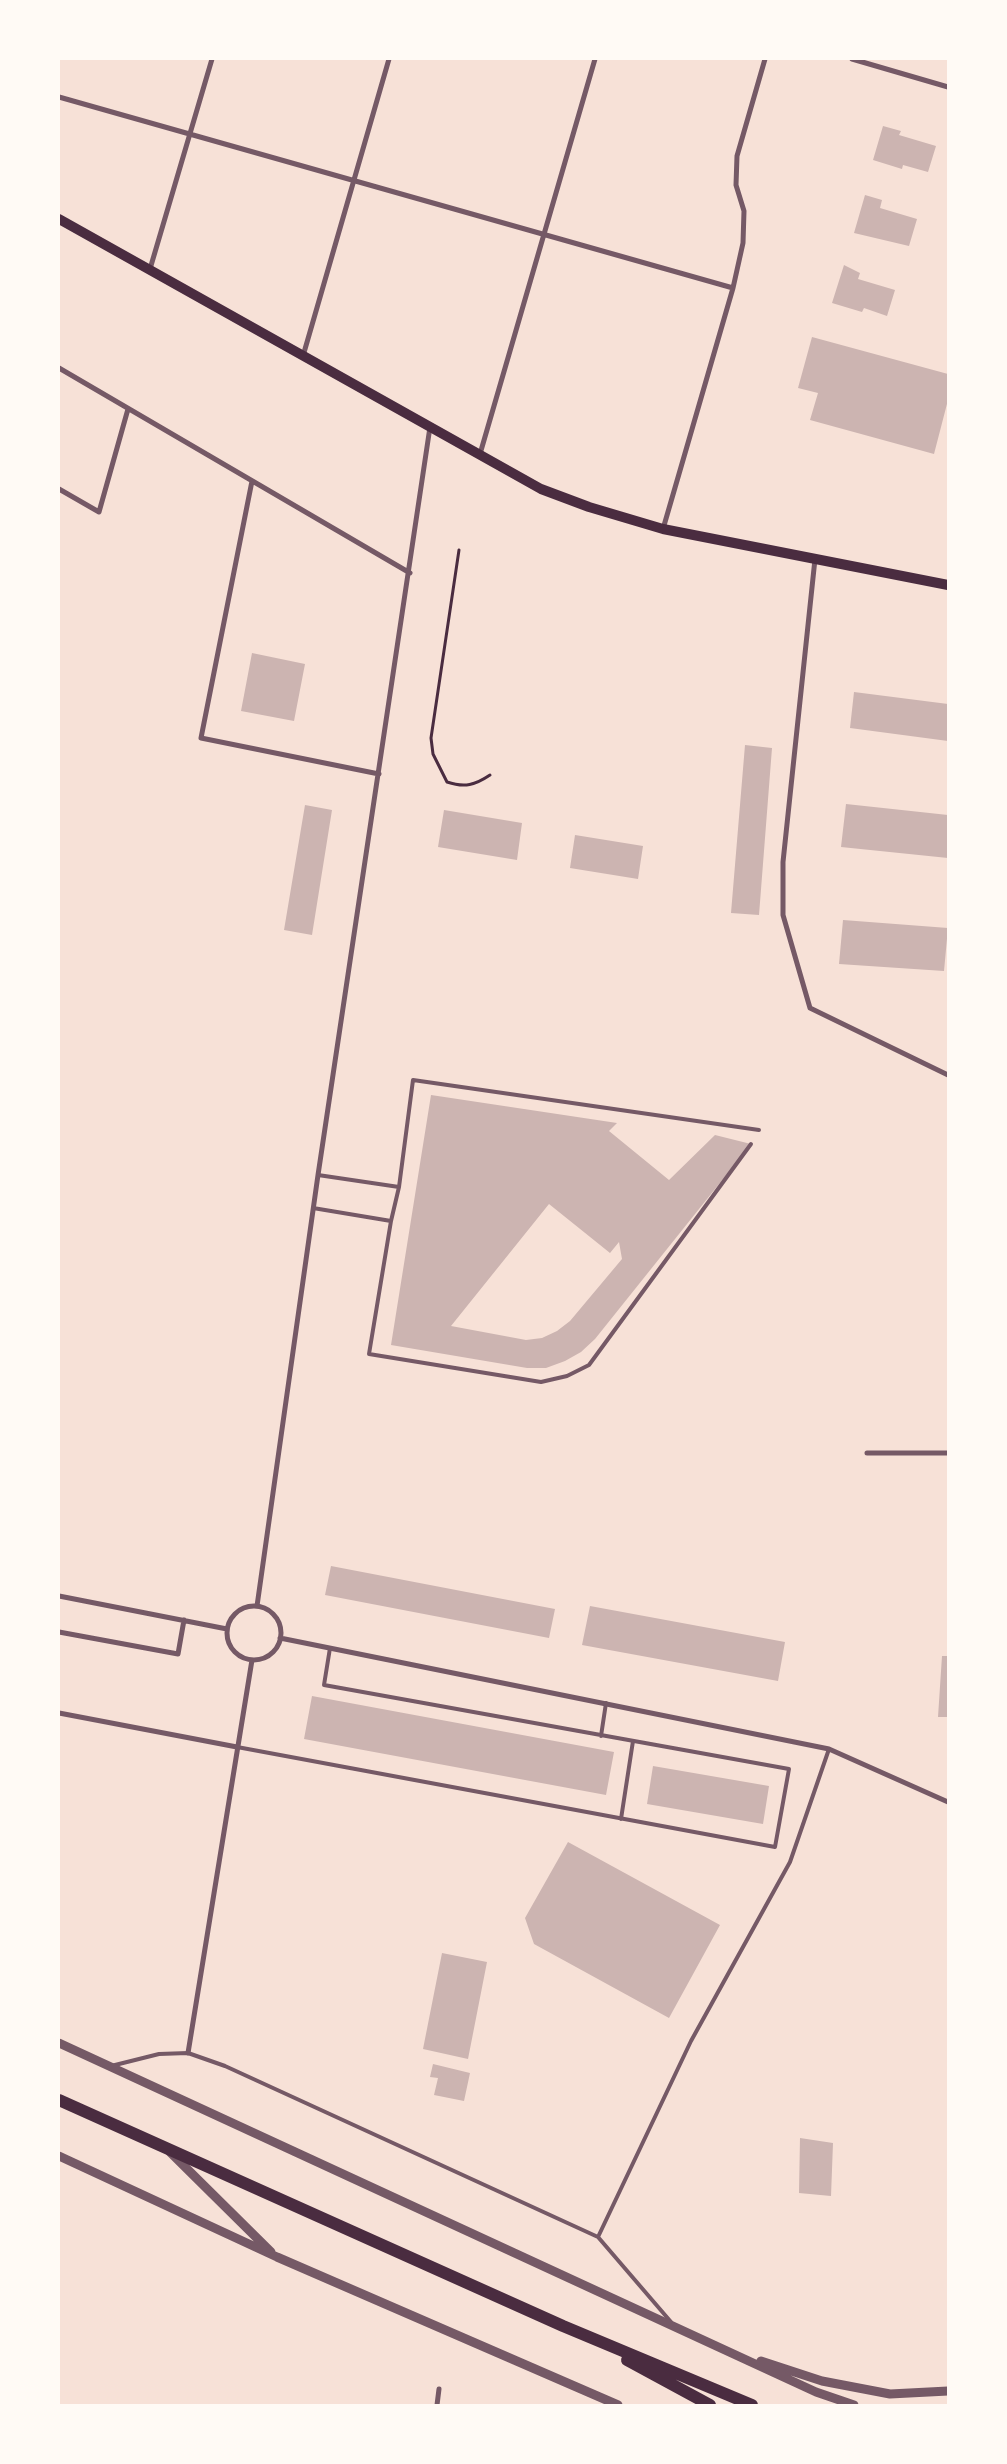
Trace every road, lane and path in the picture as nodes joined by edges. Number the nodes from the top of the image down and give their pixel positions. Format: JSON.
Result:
{"nodes":[{"id":1,"x":212,"y":59,"type":"edge"},
{"id":2,"x":389,"y":59,"type":"edge"},
{"id":3,"x":596,"y":59,"type":"edge"},
{"id":4,"x":765,"y":59,"type":"edge"},
{"id":5,"x":852,"y":59,"type":"edge"},
{"id":6,"x":948,"y":87,"type":"edge"},
{"id":7,"x":59,"y":97,"type":"edge"},
{"id":8,"x":190,"y":135,"type":"junction"},
{"id":9,"x":353,"y":182,"type":"junction"},
{"id":10,"x":59,"y":219,"type":"edge"},
{"id":11,"x":544,"y":236,"type":"junction"},
{"id":12,"x":150,"y":269,"type":"junction"},
{"id":13,"x":733,"y":288,"type":"junction"},
{"id":14,"x":303,"y":356,"type":"junction"},
{"id":15,"x":59,"y":368,"type":"edge"},
{"id":16,"x":128,"y":409,"type":"junction"},
{"id":17,"x":430,"y":427,"type":"junction"},
{"id":18,"x":480,"y":455,"type":"junction"},
{"id":19,"x":252,"y":481,"type":"junction"},
{"id":20,"x":59,"y":489,"type":"edge"},
{"id":21,"x":663,"y":528,"type":"junction"},
{"id":22,"x":459,"y":550,"type":"dead end"},
{"id":23,"x":815,"y":559,"type":"junction"},
{"id":24,"x":410,"y":573,"type":"junction"},
{"id":25,"x":948,"y":585,"type":"edge"},
{"id":26,"x":380,"y":774,"type":"junction"},
{"id":27,"x":490,"y":775,"type":"dead end"},
{"id":28,"x":948,"y":1075,"type":"edge"},
{"id":29,"x":759,"y":1130,"type":"dead end"},
{"id":30,"x":751,"y":1144,"type":"dead end"},
{"id":31,"x":318,"y":1175,"type":"junction"},
{"id":32,"x":399,"y":1187,"type":"junction"},
{"id":33,"x":313,"y":1208,"type":"junction"},
{"id":34,"x":391,"y":1220,"type":"junction"},
{"id":35,"x":867,"y":1453,"type":"dead end"},
{"id":36,"x":948,"y":1453,"type":"edge"},
{"id":37,"x":59,"y":1596,"type":"edge"},
{"id":38,"x":257,"y":1606,"type":"junction"},
{"id":39,"x":184,"y":1620,"type":"junction"},
{"id":40,"x":227,"y":1629,"type":"junction"},
{"id":41,"x":59,"y":1632,"type":"edge"},
{"id":42,"x":280,"y":1638,"type":"junction"},
{"id":43,"x":330,"y":1648,"type":"junction"},
{"id":44,"x":252,"y":1660,"type":"junction"},
{"id":45,"x":606,"y":1703,"type":"junction"},
{"id":46,"x":59,"y":1713,"type":"edge"},
{"id":47,"x":601,"y":1736,"type":"junction"},
{"id":48,"x":633,"y":1741,"type":"junction"},
{"id":49,"x":237,"y":1747,"type":"junction"},
{"id":50,"x":829,"y":1749,"type":"junction"},
{"id":51,"x":948,"y":1802,"type":"edge"},
{"id":52,"x":621,"y":1819,"type":"junction"},
{"id":53,"x":59,"y":2043,"type":"edge"},
{"id":54,"x":188,"y":2053,"type":"junction"},
{"id":55,"x":110,"y":2066,"type":"junction"},
{"id":56,"x":59,"y":2100,"type":"edge"},
{"id":57,"x":166,"y":2149,"type":"junction"},
{"id":58,"x":59,"y":2156,"type":"edge"},
{"id":59,"x":598,"y":2237,"type":"junction"},
{"id":60,"x":276,"y":2257,"type":"junction"},
{"id":61,"x":563,"y":2326,"type":"junction"},
{"id":62,"x":674,"y":2326,"type":"junction"},
{"id":63,"x":721,"y":2348,"type":"junction"},
{"id":64,"x":439,"y":2389,"type":"dead end"},
{"id":65,"x":948,"y":2390,"type":"edge"},
{"id":66,"x":437,"y":2405,"type":"edge"},
{"id":67,"x":618,"y":2405,"type":"edge"},
{"id":68,"x":710,"y":2405,"type":"edge"},
{"id":69,"x":752,"y":2405,"type":"edge"},
{"id":70,"x":854,"y":2405,"type":"edge"}],
"edges":[{"from":1,"to":8,"type":"street"},
{"from":2,"to":9,"type":"street"},
{"from":3,"to":11,"type":"street"},
{"from":4,"to":13,"type":"street"},
{"from":5,"to":6,"type":"street"},
{"from":7,"to":8,"type":"street"},
{"from":8,"to":9,"type":"street"},
{"from":8,"to":12,"type":"street"},
{"from":9,"to":11,"type":"street"},
{"from":9,"to":14,"type":"street"},
{"from":10,"to":12,"type":"main road"},
{"from":11,"to":13,"type":"street"},
{"from":11,"to":18,"type":"street"},
{"from":12,"to":14,"type":"main road"},
{"from":13,"to":21,"type":"street"},
{"from":14,"to":17,"type":"main road"},
{"from":15,"to":16,"type":"street"},
{"from":16,"to":19,"type":"street"},
{"from":16,"to":20,"type":"street"},
{"from":17,"to":18,"type":"main road"},
{"from":17,"to":24,"type":"street"},
{"from":18,"to":21,"type":"main road"},
{"from":19,"to":24,"type":"street"},
{"from":19,"to":26,"type":"street"},
{"from":21,"to":23,"type":"main road"},
{"from":22,"to":27,"type":"path"},
{"from":23,"to":25,"type":"main road"},
{"from":23,"to":28,"type":"street"},
{"from":24,"to":26,"type":"street"},
{"from":26,"to":31,"type":"street"},
{"from":29,"to":32,"type":"lane"},
{"from":30,"to":34,"type":"lane"},
{"from":31,"to":32,"type":"lane"},
{"from":31,"to":33,"type":"street"},
{"from":32,"to":34,"type":"lane"},
{"from":33,"to":34,"type":"lane"},
{"from":33,"to":38,"type":"street"},
{"from":35,"to":36,"type":"street"},
{"from":37,"to":39,"type":"street"},
{"from":38,"to":40,"type":"street"},
{"from":38,"to":42,"type":"street"},
{"from":39,"to":40,"type":"street"},
{"from":39,"to":41,"type":"street"},
{"from":40,"to":44,"type":"street"},
{"from":42,"to":43,"type":"street"},
{"from":42,"to":44,"type":"street"},
{"from":43,"to":45,"type":"street"},
{"from":43,"to":47,"type":"lane"},
{"from":44,"to":49,"type":"street"},
{"from":45,"to":47,"type":"lane"},
{"from":45,"to":50,"type":"street"},
{"from":46,"to":49,"type":"street"},
{"from":47,"to":48,"type":"lane"},
{"from":48,"to":52,"type":"lane"},
{"from":48,"to":52,"type":"lane"},
{"from":49,"to":52,"type":"lane"},
{"from":49,"to":54,"type":"street"},
{"from":50,"to":51,"type":"street"},
{"from":50,"to":59,"type":"lane"},
{"from":53,"to":55,"type":"street"},
{"from":54,"to":55,"type":"lane"},
{"from":54,"to":59,"type":"lane"},
{"from":55,"to":62,"type":"street"},
{"from":56,"to":57,"type":"main road"},
{"from":57,"to":60,"type":"street"},
{"from":57,"to":61,"type":"main road"},
{"from":58,"to":60,"type":"street"},
{"from":59,"to":62,"type":"lane"},
{"from":60,"to":67,"type":"street"},
{"from":61,"to":68,"type":"main road"},
{"from":61,"to":69,"type":"main road"},
{"from":62,"to":63,"type":"street"},
{"from":63,"to":65,"type":"street"},
{"from":63,"to":70,"type":"street"},
{"from":64,"to":66,"type":"street"}]}
